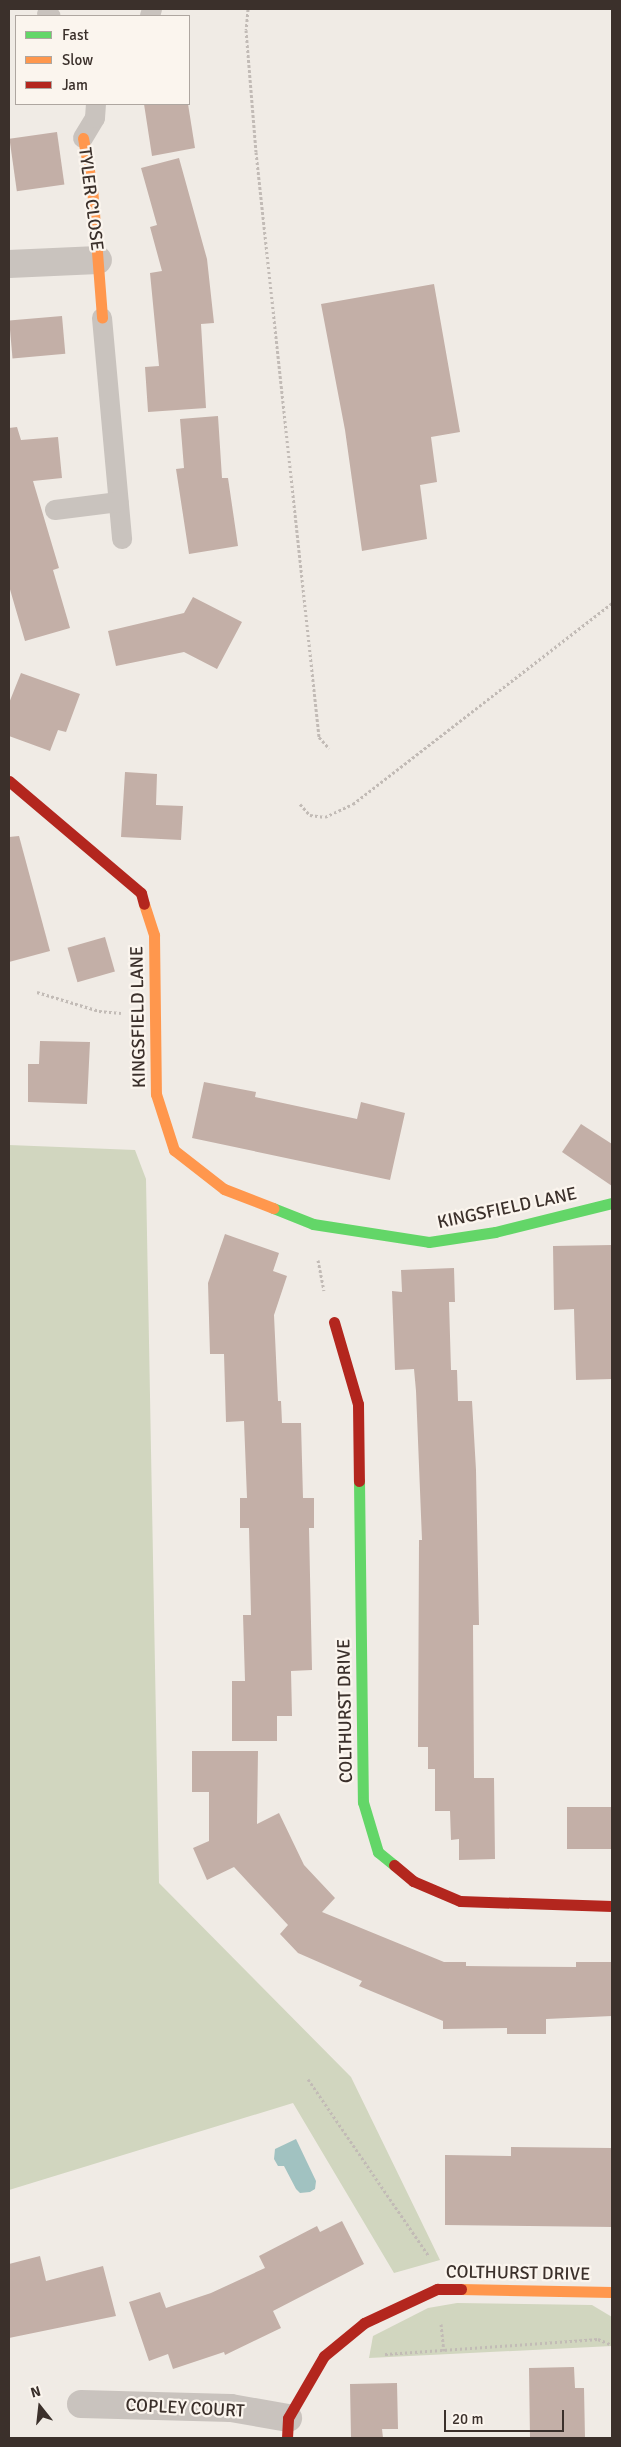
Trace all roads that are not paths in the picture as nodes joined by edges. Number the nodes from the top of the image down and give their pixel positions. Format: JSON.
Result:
{"nodes":[{"id":1,"x":96,"y":105,"type":"edge"},
{"id":2,"x":83,"y":138,"type":"joint"},
{"id":3,"x":98,"y":260,"type":"junction"},
{"id":4,"x":9,"y":264,"type":"edge"},
{"id":5,"x":102,"y":318,"type":"joint"},
{"id":6,"x":118,"y":502,"type":"junction"},
{"id":7,"x":55,"y":510,"type":"dead end"},
{"id":8,"x":122,"y":539,"type":"dead end"},
{"id":9,"x":9,"y":781,"type":"edge"},
{"id":10,"x":612,"y":1202,"type":"edge"},
{"id":11,"x":334,"y":1322,"type":"road end"},
{"id":12,"x":612,"y":1906,"type":"edge"},
{"id":13,"x":612,"y":2292,"type":"edge"},
{"id":14,"x":81,"y":2404,"type":"dead end"},
{"id":15,"x":288,"y":2428,"type":"edge"}],
"edges":[{"from":1,"to":2,"type":"lane"},
{"from":2,"to":3,"type":"street","name":"TYLER CLOSE"},
{"from":3,"to":4,"type":"street","name":"TYLER CLOSE"},
{"from":3,"to":5,"type":"street","name":"TYLER CLOSE"},
{"from":5,"to":6,"type":"lane"},
{"from":6,"to":7,"type":"lane"},
{"from":6,"to":8,"type":"lane"},
{"from":9,"to":10,"type":"street","name":"KINGSFIELD LANE"},
{"from":11,"to":12,"type":"street","name":"COLTHURST DRIVE"},
{"from":13,"to":15,"type":"street","name":"COLTHURST DRIVE"},
{"from":14,"to":15,"type":"street","name":"COPLEY COURT"}]}
